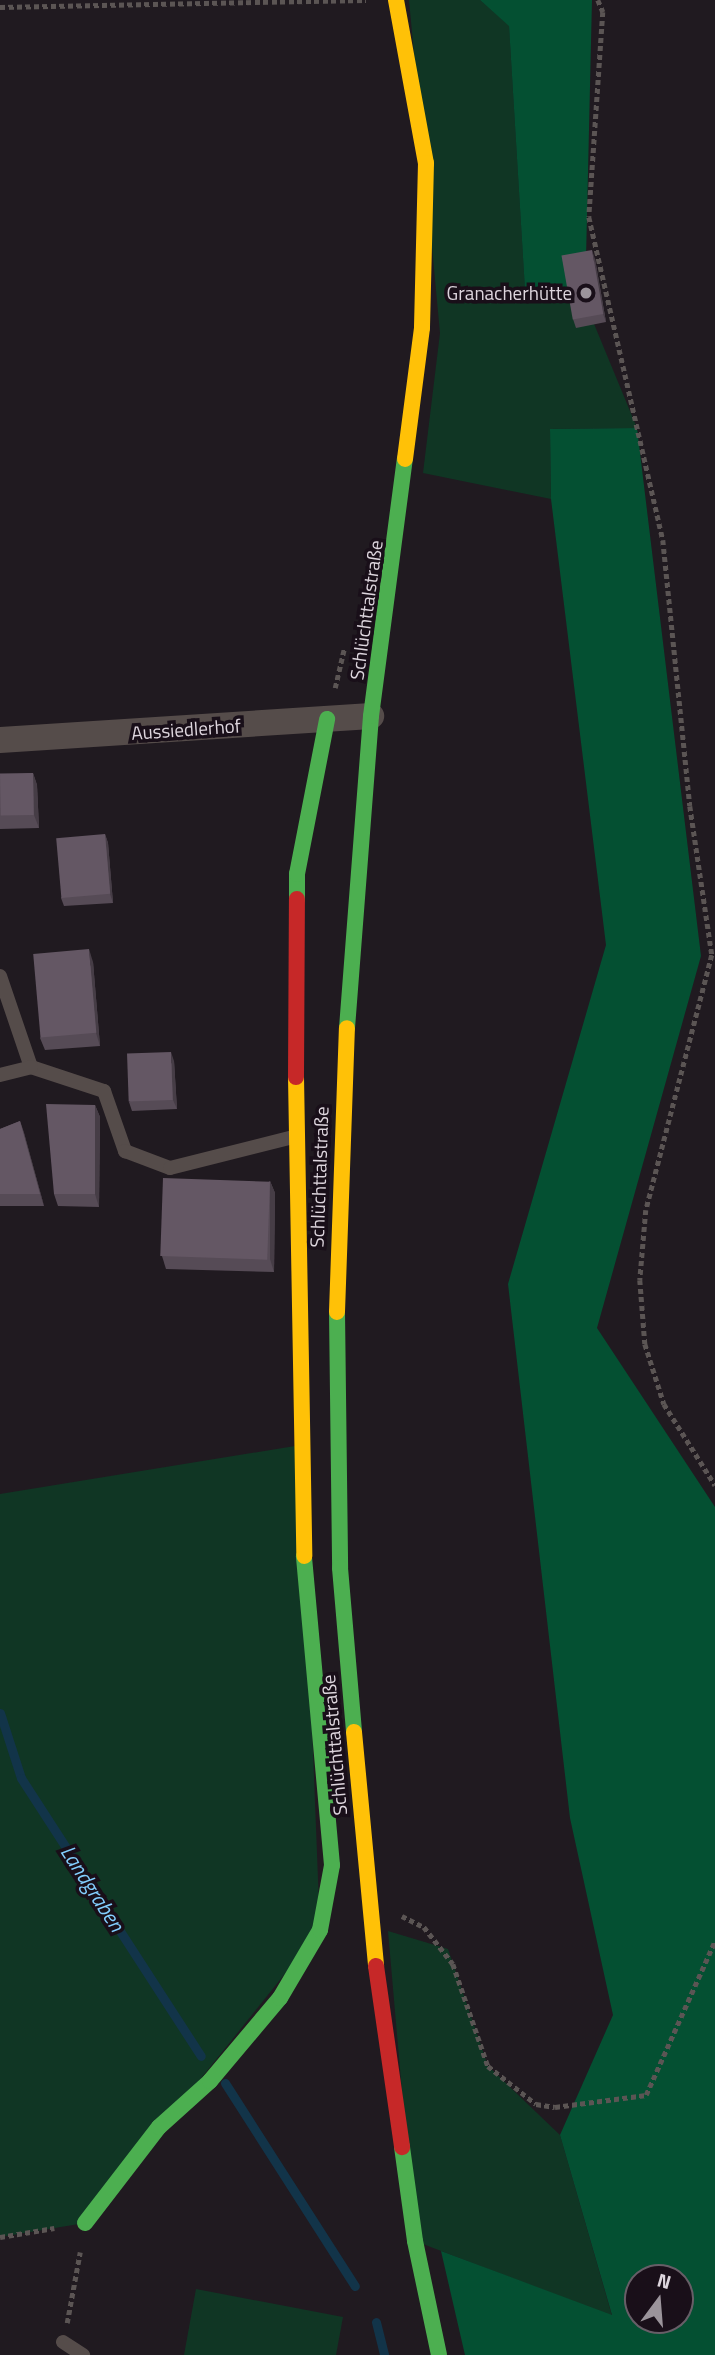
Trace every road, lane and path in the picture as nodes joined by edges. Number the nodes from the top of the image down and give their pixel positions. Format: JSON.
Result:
{"nodes":[{"id":1,"x":366,"y":0,"type":"edge"},
{"id":2,"x":396,"y":0,"type":"edge"},
{"id":3,"x":598,"y":0,"type":"edge"},
{"id":4,"x":0,"y":7,"type":"edge"},
{"id":5,"x":369,"y":14,"type":"dead end"},
{"id":6,"x":347,"y":639,"type":"dead end"},
{"id":7,"x":372,"y":716,"type":"junction"},
{"id":8,"x":327,"y":719,"type":"junction"},
{"id":9,"x":0,"y":740,"type":"edge"},
{"id":10,"x":0,"y":976,"type":"edge"},
{"id":11,"x":31,"y":1068,"type":"junction"},
{"id":12,"x":0,"y":1075,"type":"edge"},
{"id":13,"x":296,"y":1136,"type":"junction"},
{"id":14,"x":715,"y":1485,"type":"edge"},
{"id":15,"x":369,"y":1915,"type":"junction"},
{"id":16,"x":715,"y":1941,"type":"edge"},
{"id":17,"x":86,"y":2223,"type":"junction"},
{"id":18,"x":0,"y":2237,"type":"edge"},
{"id":19,"x":63,"y":2342,"type":"joint"},
{"id":20,"x":83,"y":2355,"type":"edge"},
{"id":21,"x":439,"y":2355,"type":"edge"}],
"edges":[{"from":1,"to":4,"type":"path"},
{"from":1,"to":5,"type":"path"},
{"from":2,"to":7,"type":"main road","name":"Schlüchttalstraße"},
{"from":3,"to":14,"type":"path"},
{"from":6,"to":8,"type":"path"},
{"from":7,"to":8,"type":"street","name":"Aussiedlerhof"},
{"from":7,"to":15,"type":"main road","name":"Schlüchttalstraße"},
{"from":8,"to":9,"type":"street","name":"Aussiedlerhof"},
{"from":8,"to":13,"type":"main road"},
{"from":10,"to":11,"type":"lane"},
{"from":11,"to":12,"type":"lane"},
{"from":11,"to":13,"type":"lane"},
{"from":13,"to":17,"type":"main road"},
{"from":15,"to":16,"type":"path"},
{"from":15,"to":21,"type":"main road","name":"Schlüchttalstraße"},
{"from":17,"to":18,"type":"path"},
{"from":17,"to":19,"type":"path"},
{"from":19,"to":20,"type":"lane"}]}
